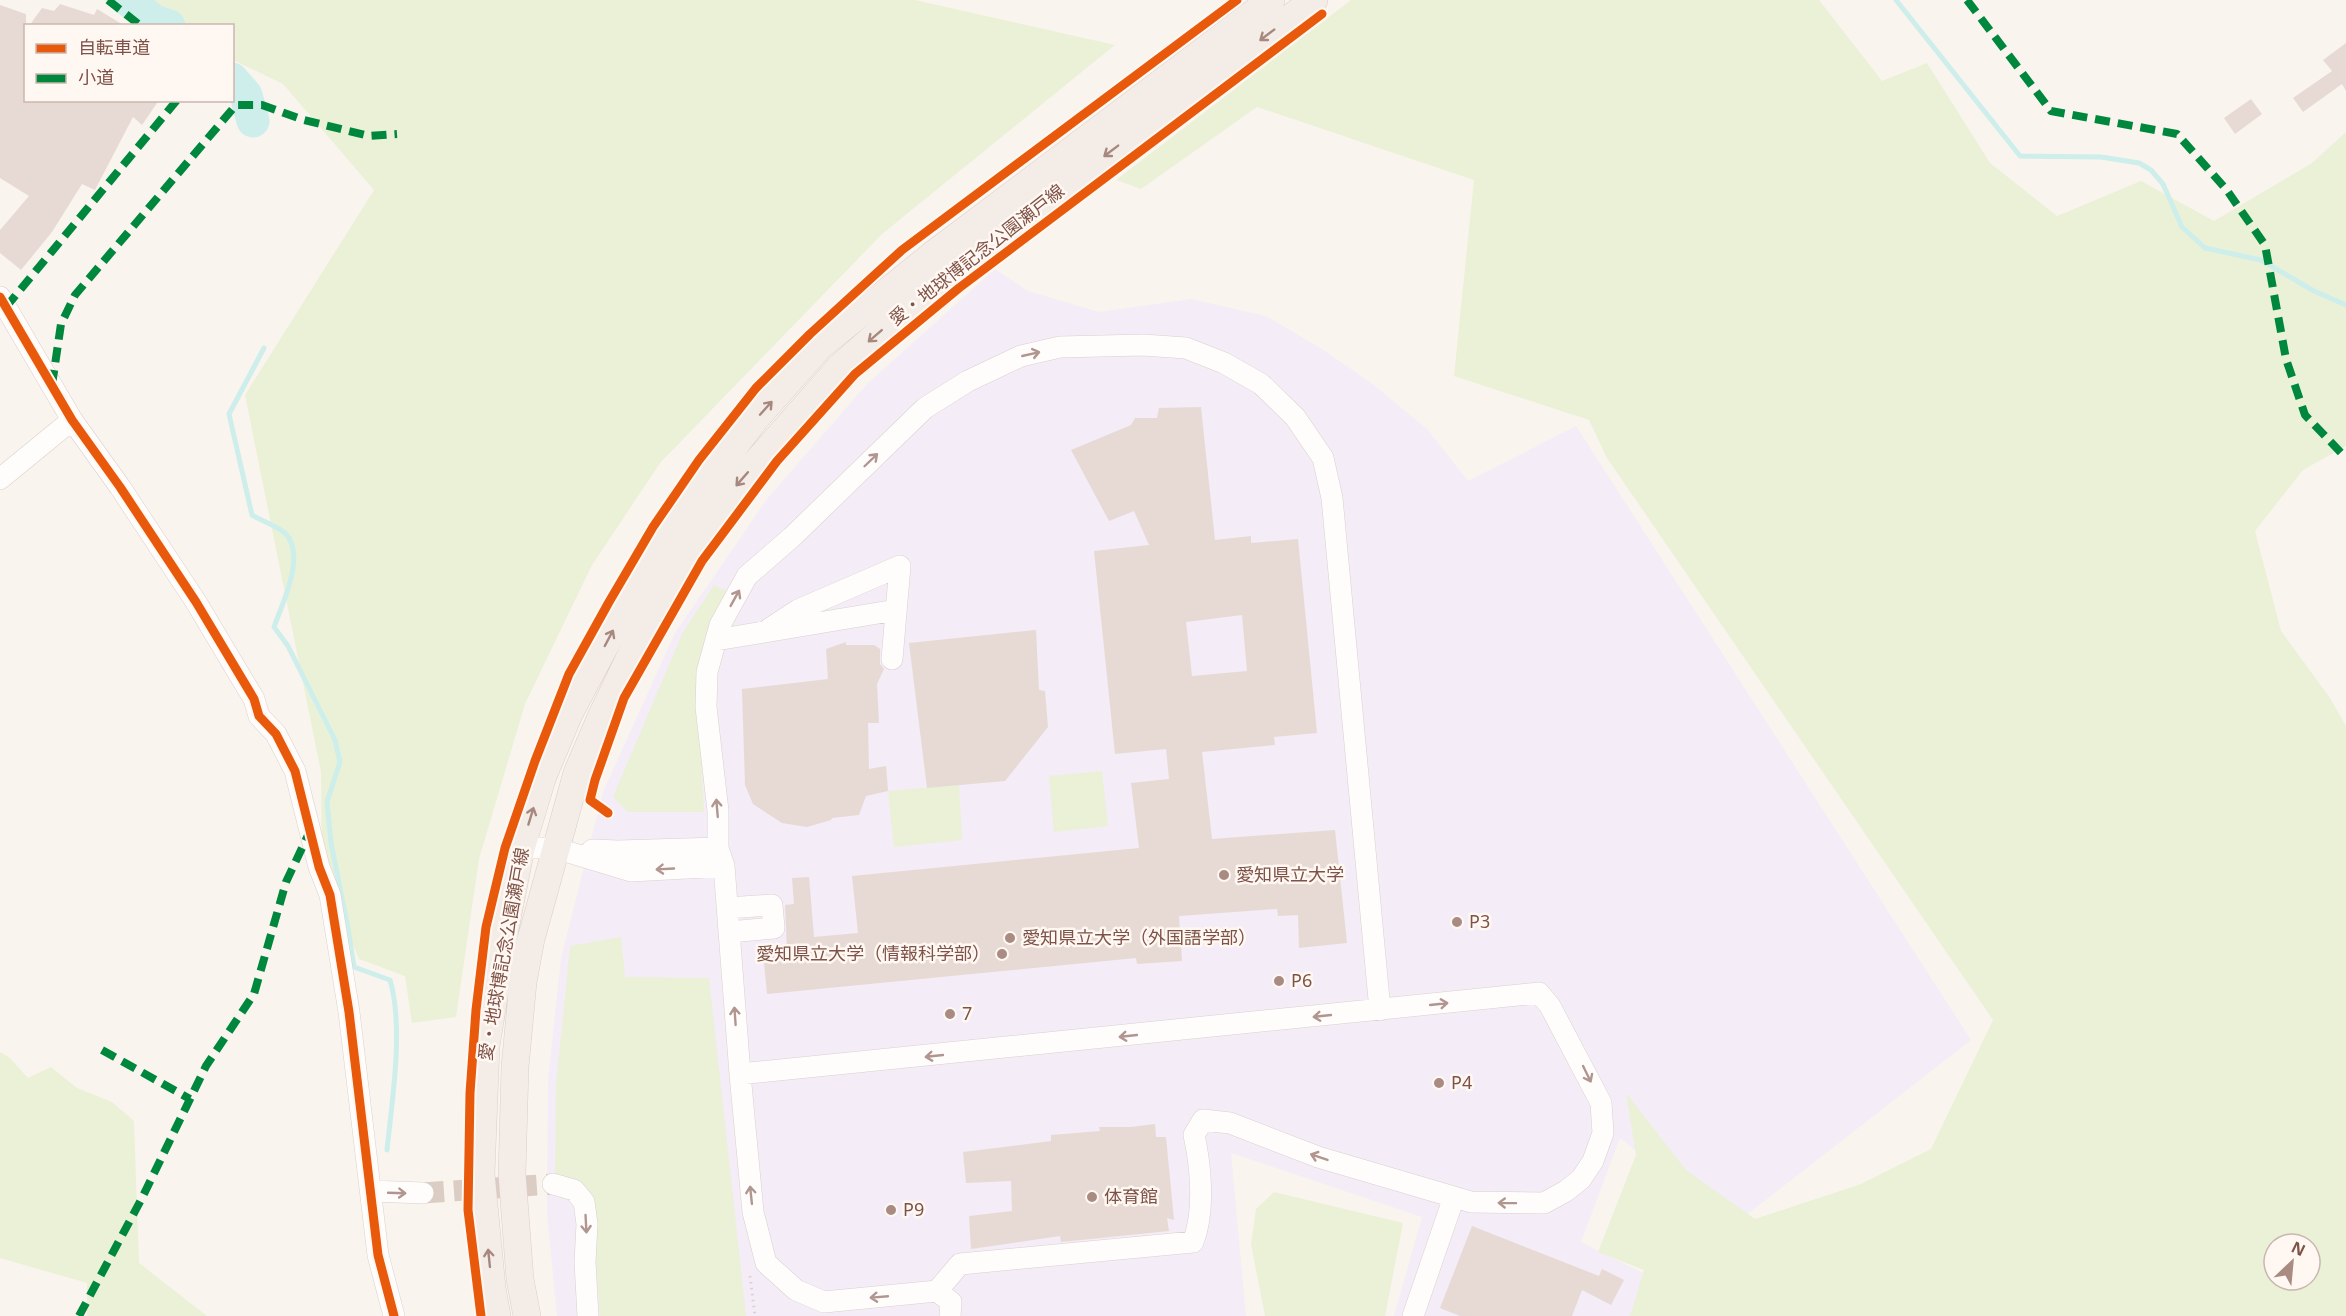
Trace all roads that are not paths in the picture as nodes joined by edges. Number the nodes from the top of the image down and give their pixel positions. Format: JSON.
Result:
{"nodes":[{"id":1,"x":1271,"y":0,"type":"edge"},
{"id":2,"x":1314,"y":0,"type":"edge"},
{"id":3,"x":0,"y":297,"type":"edge"},
{"id":4,"x":72,"y":420,"type":"junction"},
{"id":5,"x":0,"y":479,"type":"edge"},
{"id":6,"x":896,"y":610,"type":"junction"},
{"id":7,"x":770,"y":629,"type":"junction"},
{"id":8,"x":716,"y":640,"type":"junction"},
{"id":9,"x":892,"y":659,"type":"dead end"},
{"id":10,"x":521,"y":848,"type":"junction"},
{"id":11,"x":555,"y":848,"type":"junction"},
{"id":12,"x":721,"y":857,"type":"junction"},
{"id":13,"x":727,"y":908,"type":"junction"},
{"id":14,"x":729,"y":932,"type":"junction"},
{"id":15,"x":1380,"y":1010,"type":"junction"},
{"id":16,"x":740,"y":1074,"type":"junction"},
{"id":17,"x":553,"y":1184,"type":"tunnel mouth"},
{"id":18,"x":371,"y":1191,"type":"junction"},
{"id":19,"x":423,"y":1193,"type":"tunnel mouth"},
{"id":20,"x":1454,"y":1197,"type":"junction"},
{"id":21,"x":937,"y":1291,"type":"junction"},
{"id":22,"x":394,"y":1316,"type":"edge"},
{"id":23,"x":497,"y":1316,"type":"edge"},
{"id":24,"x":527,"y":1316,"type":"edge"},
{"id":25,"x":588,"y":1316,"type":"edge"},
{"id":26,"x":950,"y":1316,"type":"edge"},
{"id":27,"x":1413,"y":1316,"type":"edge"}],
"edges":[{"from":10,"to":1,"type":"main road","name":"愛・地球博記念公園瀬戸線","one_way":true},
{"from":2,"to":11,"type":"main road","name":"愛・地球博記念公園瀬戸線","one_way":true},
{"from":3,"to":4,"type":"street"},
{"from":4,"to":5,"type":"street"},
{"from":4,"to":18,"type":"street"},
{"from":6,"to":7,"type":"street"},
{"from":6,"to":7,"type":"street"},
{"from":6,"to":9,"type":"street"},
{"from":7,"to":8,"type":"street"},
{"from":12,"to":8,"type":"street","one_way":true},
{"from":8,"to":15,"type":"street","one_way":true},
{"from":10,"to":11,"type":"street"},
{"from":23,"to":10,"type":"main road","name":"愛・地球博記念公園瀬戸線","one_way":true},
{"from":11,"to":12,"type":"street"},
{"from":11,"to":24,"type":"main road","name":"愛・地球博記念公園瀬戸線"},
{"from":12,"to":13,"type":"street"},
{"from":13,"to":14,"type":"street"},
{"from":13,"to":14,"type":"street"},
{"from":16,"to":14,"type":"street","one_way":true},
{"from":15,"to":16,"type":"street","one_way":true},
{"from":15,"to":20,"type":"street","one_way":true},
{"from":21,"to":16,"type":"street","one_way":true},
{"from":17,"to":25,"type":"street","one_way":true},
{"from":18,"to":19,"type":"street","one_way":true},
{"from":18,"to":22,"type":"street"},
{"from":20,"to":21,"type":"street","one_way":true},
{"from":20,"to":27,"type":"street"},
{"from":21,"to":26,"type":"street"}]}
